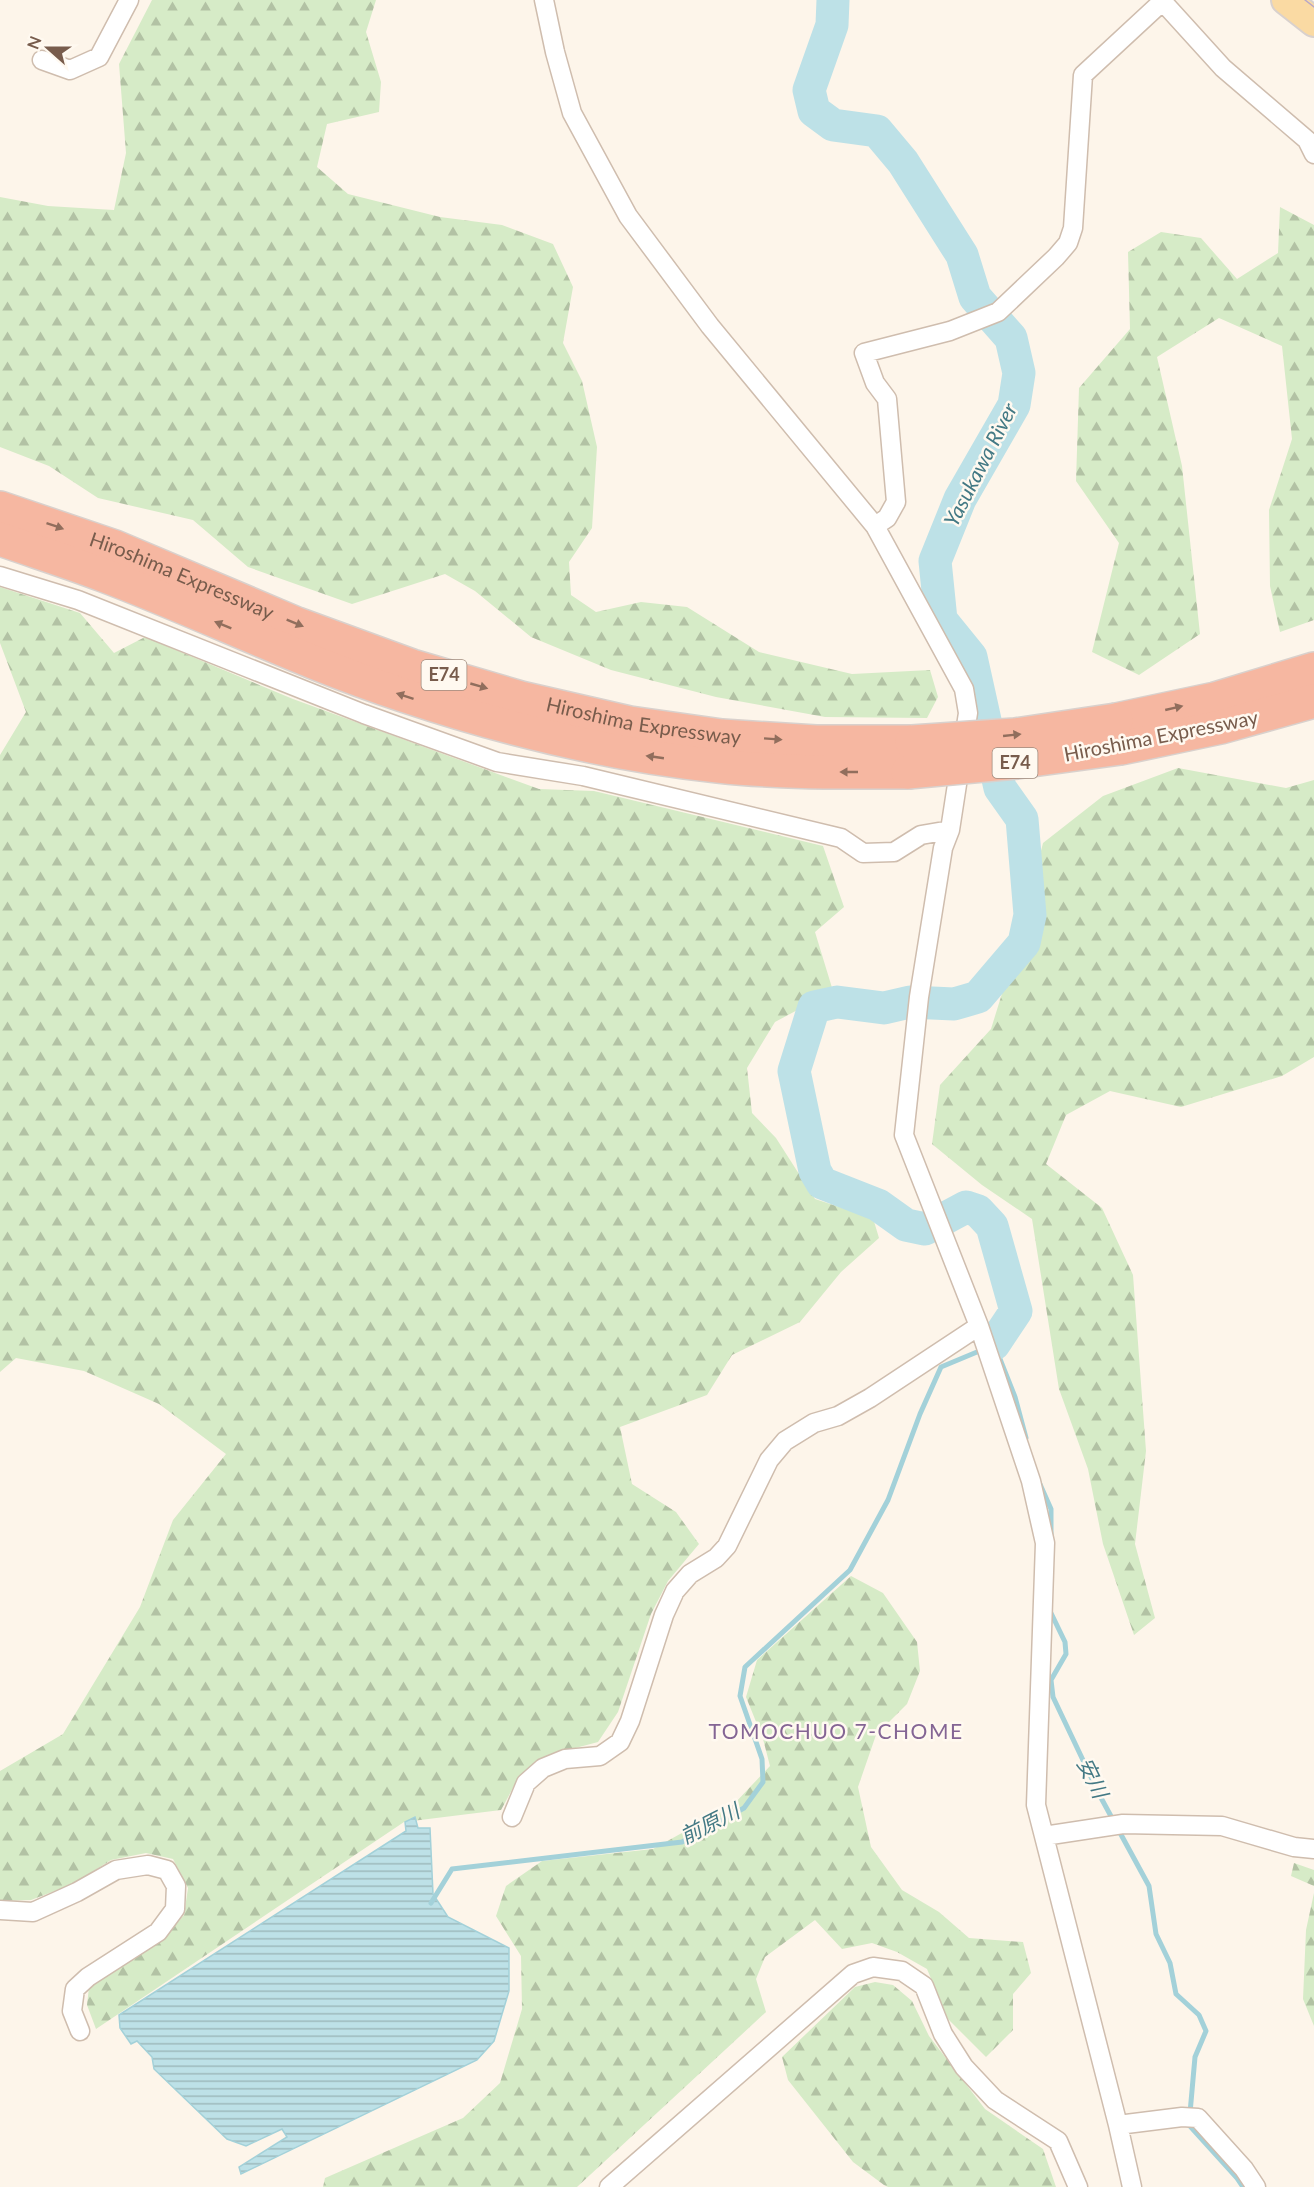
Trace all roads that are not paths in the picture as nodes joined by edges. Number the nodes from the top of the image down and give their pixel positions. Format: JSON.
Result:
{"nodes":[{"id":1,"x":129,"y":0,"type":"edge"},
{"id":2,"x":544,"y":0,"type":"edge"},
{"id":3,"x":1286,"y":0,"type":"edge"},
{"id":4,"x":1163,"y":1,"type":"edge"},
{"id":5,"x":1314,"y":22,"type":"edge"},
{"id":6,"x":42,"y":60,"type":"dead end"},
{"id":7,"x":1314,"y":154,"type":"edge"},
{"id":8,"x":0,"y":507,"type":"edge"},
{"id":9,"x":875,"y":526,"type":"junction"},
{"id":10,"x":0,"y":539,"type":"edge"},
{"id":11,"x":0,"y":576,"type":"edge"},
{"id":12,"x":1314,"y":669,"type":"edge"},
{"id":13,"x":1314,"y":701,"type":"edge"},
{"id":14,"x":1119,"y":734,"type":"junction"},
{"id":15,"x":910,"y":757,"type":"junction"},
{"id":16,"x":950,"y":830,"type":"junction"},
{"id":17,"x":979,"y":1326,"type":"junction"},
{"id":18,"x":512,"y":1817,"type":"dead end"},
{"id":19,"x":1044,"y":1836,"type":"junction"},
{"id":20,"x":1314,"y":1849,"type":"edge"},
{"id":21,"x":0,"y":1910,"type":"edge"},
{"id":22,"x":80,"y":2031,"type":"dead end"},
{"id":23,"x":1118,"y":2125,"type":"junction"},
{"id":24,"x":609,"y":2187,"type":"edge"},
{"id":25,"x":1078,"y":2187,"type":"edge"},
{"id":26,"x":1132,"y":2187,"type":"edge"},
{"id":27,"x":1256,"y":2187,"type":"edge"}],
"edges":[{"from":1,"to":6,"type":"street"},
{"from":2,"to":9,"type":"street"},
{"from":3,"to":5,"type":"main road"},
{"from":4,"to":7,"type":"street"},
{"from":4,"to":9,"type":"street"},
{"from":8,"to":15,"type":"highway","name":"Hiroshima Expressway","number":"E74","one_way":true},
{"from":9,"to":16,"type":"street"},
{"from":15,"to":10,"type":"highway","name":"Hiroshima Expressway","number":"E74","one_way":true},
{"from":11,"to":16,"type":"street"},
{"from":14,"to":12,"type":"highway","name":"Hiroshima Expressway","number":"E74","one_way":true},
{"from":13,"to":14,"type":"highway","name":"Hiroshima Expressway","number":"E74"},
{"from":14,"to":15,"type":"highway","name":"Hiroshima Expressway","number":"E74","bridge":true},
{"from":16,"to":17,"type":"street"},
{"from":17,"to":18,"type":"street"},
{"from":17,"to":19,"type":"street"},
{"from":19,"to":20,"type":"street"},
{"from":19,"to":23,"type":"street"},
{"from":21,"to":22,"type":"street"},
{"from":23,"to":26,"type":"street"},
{"from":23,"to":27,"type":"street"},
{"from":24,"to":25,"type":"street"}]}
